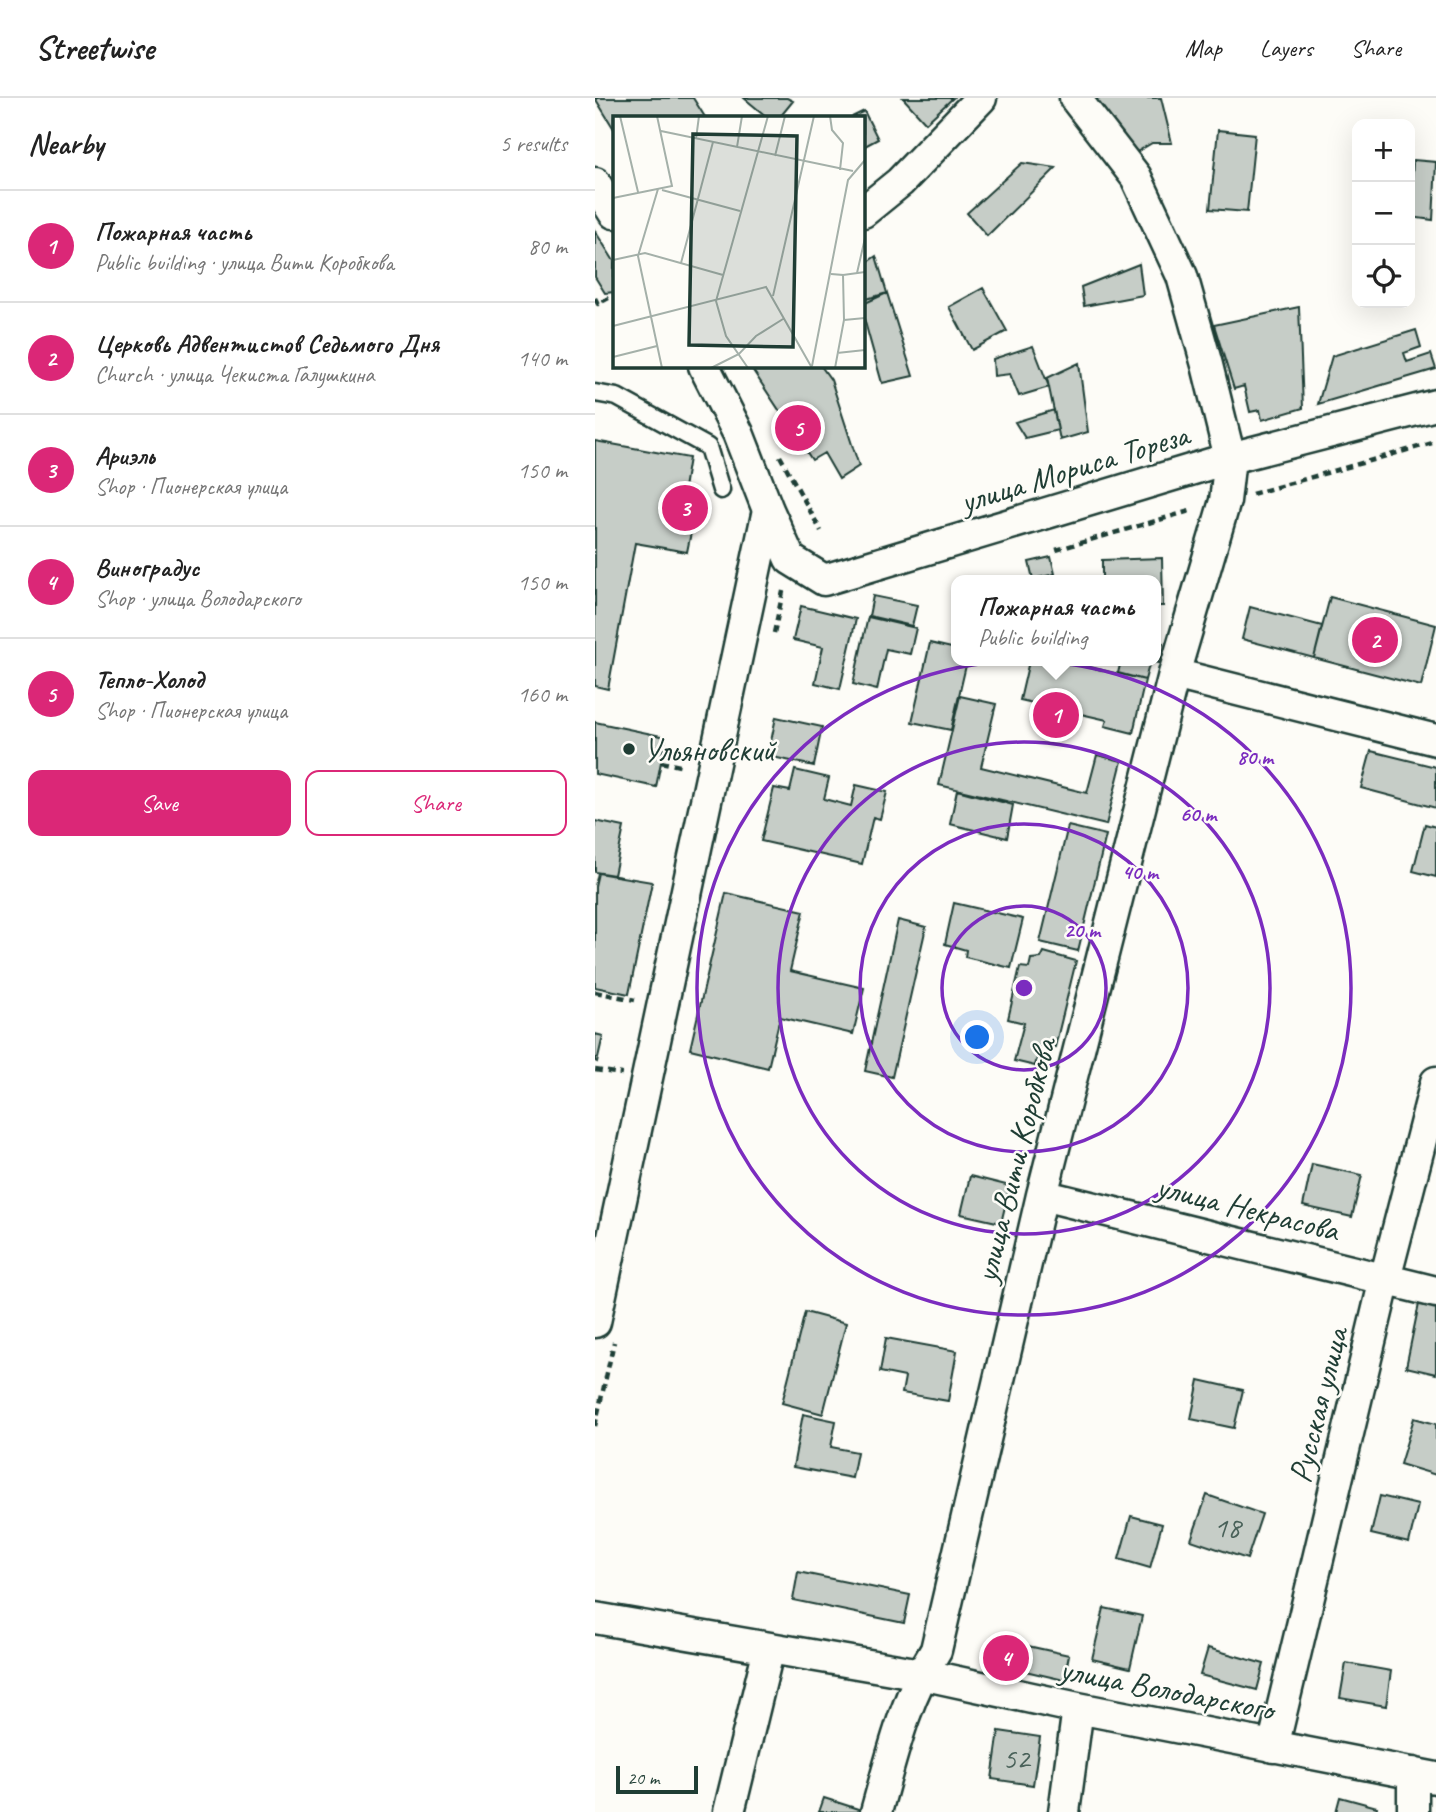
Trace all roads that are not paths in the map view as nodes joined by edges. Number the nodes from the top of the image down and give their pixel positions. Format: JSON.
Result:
{"nodes":[{"id":1,"x":981,"y":98,"type":"edge"},
{"id":2,"x":1075,"y":98,"type":"edge"},
{"id":3,"x":595,"y":183,"type":"edge"},
{"id":4,"x":865,"y":210,"type":"edge"},
{"id":5,"x":613,"y":212,"type":"edge"},
{"id":6,"x":705,"y":368,"type":"edge"},
{"id":7,"x":595,"y":393,"type":"edge"},
{"id":8,"x":1436,"y":405,"type":"edge"},
{"id":9,"x":1230,"y":458,"type":"junction"},
{"id":10,"x":721,"y":489,"type":"dead end"},
{"id":11,"x":768,"y":510,"type":"junction"},
{"id":12,"x":1174,"y":674,"type":"junction"},
{"id":13,"x":1436,"y":740,"type":"edge"},
{"id":14,"x":1436,"y":1082,"type":"edge"},
{"id":15,"x":1042,"y":1195,"type":"junction"},
{"id":16,"x":1385,"y":1279,"type":"junction"},
{"id":17,"x":1436,"y":1292,"type":"edge"},
{"id":18,"x":595,"y":1322,"type":"edge"},
{"id":19,"x":595,"y":1618,"type":"edge"},
{"id":20,"x":769,"y":1648,"type":"junction"},
{"id":21,"x":921,"y":1674,"type":"junction"},
{"id":22,"x":1079,"y":1709,"type":"junction"},
{"id":23,"x":1273,"y":1747,"type":"junction"},
{"id":24,"x":1425,"y":1775,"type":"edge"},
{"id":25,"x":729,"y":1812,"type":"edge"},
{"id":26,"x":876,"y":1812,"type":"edge"},
{"id":27,"x":1064,"y":1812,"type":"edge"},
{"id":28,"x":1413,"y":1812,"type":"edge"}],
"edges":[{"from":1,"to":4,"type":"street"},
{"from":2,"to":9,"type":"street","name":"улица Вити Коробкова"},
{"from":3,"to":5,"type":"street"},
{"from":6,"to":11,"type":"street","name":"улица Мориса Тореза"},
{"from":7,"to":10,"type":"lane"},
{"from":8,"to":9,"type":"street","name":"улица Мориса Тореза"},
{"from":9,"to":11,"type":"street","name":"улица Мориса Тореза"},
{"from":9,"to":12,"type":"street","name":"улица Вити Коробкова"},
{"from":11,"to":18,"type":"street"},
{"from":12,"to":13,"type":"street"},
{"from":12,"to":15,"type":"street","name":"улица Вити Коробкова"},
{"from":14,"to":16,"type":"street","name":"Русская улица"},
{"from":15,"to":16,"type":"street","name":"улица Некрасова"},
{"from":15,"to":21,"type":"street","name":"улица Вити Коробкова"},
{"from":16,"to":17,"type":"street","name":"улица Некрасова"},
{"from":16,"to":23,"type":"street","name":"Русская улица"},
{"from":19,"to":20,"type":"street","name":"улица Володарского"},
{"from":20,"to":21,"type":"street","name":"улица Володарского"},
{"from":20,"to":25,"type":"street"},
{"from":21,"to":22,"type":"street","name":"улица Володарского"},
{"from":21,"to":26,"type":"street","name":"улица Вити Коробкова"},
{"from":22,"to":23,"type":"street","name":"улица Володарского"},
{"from":22,"to":27,"type":"street"},
{"from":23,"to":24,"type":"street","name":"улица Володарского"},
{"from":24,"to":28,"type":"street"}]}
